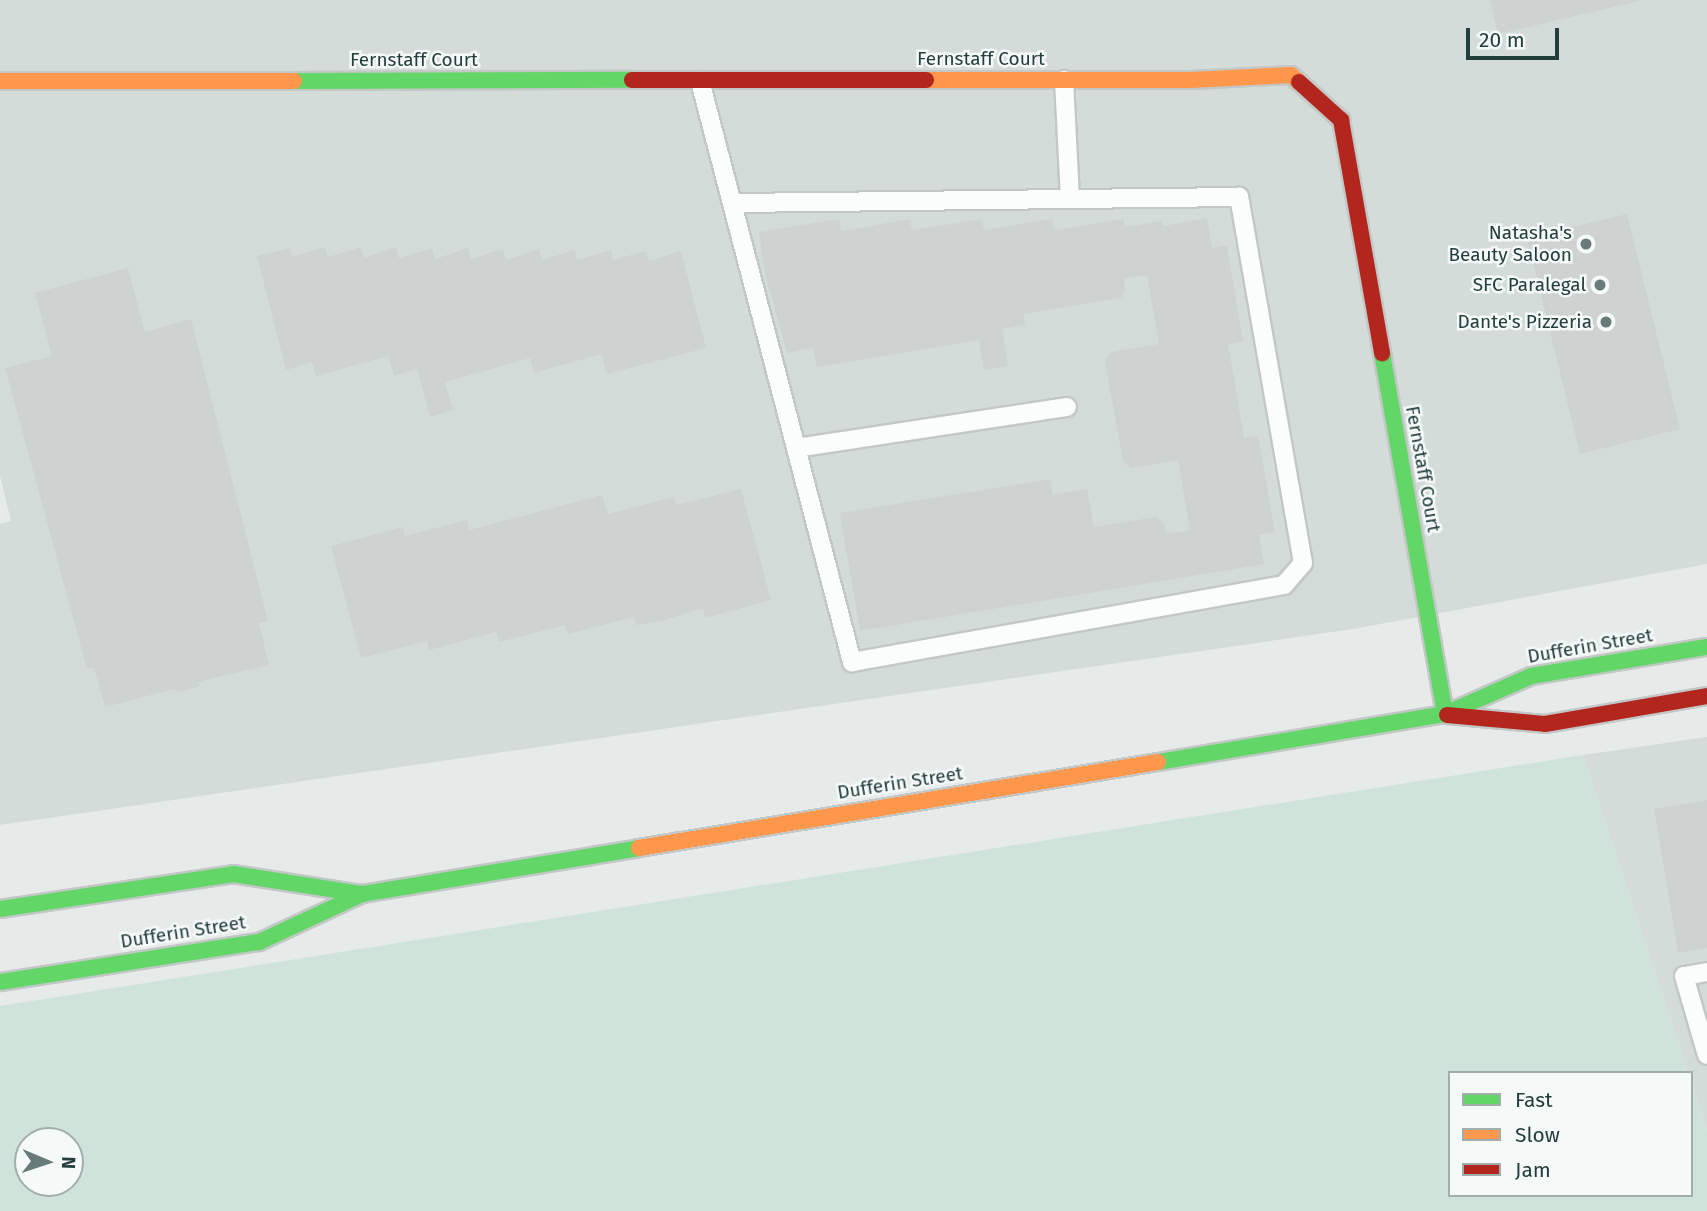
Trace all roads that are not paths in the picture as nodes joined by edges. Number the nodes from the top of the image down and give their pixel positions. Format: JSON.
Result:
{"nodes":[{"id":1,"x":1064,"y":80,"type":"junction"},
{"id":2,"x":0,"y":81,"type":"edge"},
{"id":3,"x":700,"y":81,"type":"junction"},
{"id":4,"x":1070,"y":199,"type":"junction"},
{"id":5,"x":732,"y":203,"type":"junction"},
{"id":6,"x":1067,"y":407,"type":"dead end"},
{"id":7,"x":796,"y":448,"type":"junction"},
{"id":8,"x":1707,"y":647,"type":"edge"},
{"id":9,"x":1707,"y":696,"type":"edge"},
{"id":10,"x":1445,"y":714,"type":"junction"},
{"id":11,"x":362,"y":894,"type":"junction"},
{"id":12,"x":0,"y":909,"type":"edge"},
{"id":13,"x":1707,"y":972,"type":"edge"},
{"id":14,"x":0,"y":982,"type":"edge"},
{"id":15,"x":1707,"y":1055,"type":"edge"}],
"edges":[{"from":1,"to":3,"type":"main road","name":"Fernstaff Court"},
{"from":1,"to":4,"type":"lane"},
{"from":1,"to":10,"type":"main road","name":"Fernstaff Court"},
{"from":2,"to":3,"type":"main road","name":"Fernstaff Court"},
{"from":3,"to":5,"type":"lane"},
{"from":4,"to":5,"type":"lane"},
{"from":4,"to":7,"type":"lane"},
{"from":5,"to":7,"type":"lane"},
{"from":6,"to":7,"type":"lane"},
{"from":8,"to":10,"type":"main road","name":"Dufferin Street"},
{"from":9,"to":10,"type":"main road","name":"Dufferin Street"},
{"from":10,"to":11,"type":"main road","name":"Dufferin Street"},
{"from":11,"to":12,"type":"main road","name":"Dufferin Street"},
{"from":11,"to":14,"type":"main road","name":"Dufferin Street"},
{"from":13,"to":15,"type":"lane"}]}
